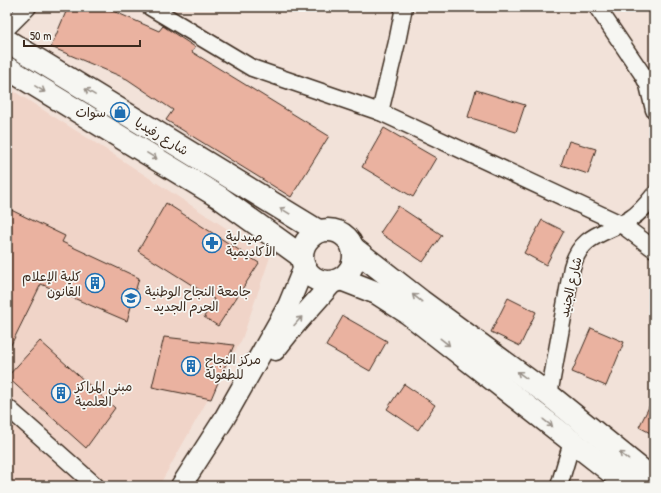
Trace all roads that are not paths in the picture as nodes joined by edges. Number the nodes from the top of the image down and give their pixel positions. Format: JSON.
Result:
{"nodes":[{"id":1,"x":28,"y":7,"type":"edge"},
{"id":2,"x":150,"y":7,"type":"edge"},
{"id":3,"x":404,"y":7,"type":"edge"},
{"id":4,"x":597,"y":7,"type":"edge"},
{"id":5,"x":7,"y":28,"type":"edge"},
{"id":6,"x":7,"y":41,"type":"edge"},
{"id":7,"x":7,"y":68,"type":"edge"},
{"id":8,"x":654,"y":110,"type":"edge"},
{"id":9,"x":380,"y":112,"type":"junction"},
{"id":10,"x":654,"y":195,"type":"edge"},
{"id":11,"x":621,"y":224,"type":"junction"},
{"id":12,"x":318,"y":231,"type":"junction"},
{"id":13,"x":353,"y":248,"type":"junction"},
{"id":14,"x":654,"y":249,"type":"edge"},
{"id":15,"x":303,"y":262,"type":"junction"},
{"id":16,"x":337,"y":280,"type":"junction"},
{"id":17,"x":549,"y":395,"type":"junction"},
{"id":18,"x":7,"y":407,"type":"edge"},
{"id":19,"x":224,"y":419,"type":"junction"},
{"id":20,"x":572,"y":442,"type":"junction"},
{"id":21,"x":654,"y":480,"type":"edge"},
{"id":22,"x":96,"y":486,"type":"edge"},
{"id":23,"x":181,"y":486,"type":"edge"},
{"id":24,"x":558,"y":486,"type":"edge"},
{"id":25,"x":629,"y":486,"type":"edge"}],
"edges":[{"from":1,"to":5,"type":"street"},
{"from":2,"to":9,"type":"street"},
{"from":3,"to":9,"type":"street"},
{"from":4,"to":8,"type":"street"},
{"from":12,"to":6,"type":"main road","name":"شارع رفيديا","one_way":true},
{"from":7,"to":15,"type":"main road","name":"شارع رفيديا","one_way":true},
{"from":9,"to":11,"type":"street"},
{"from":10,"to":11,"type":"street","name":"شارع الجنيد"},
{"from":11,"to":14,"type":"street"},
{"from":11,"to":17,"type":"street","name":"شارع الجنيد"},
{"from":12,"to":13,"type":"main road"},
{"from":12,"to":15,"type":"main road"},
{"from":13,"to":16,"type":"main road"},
{"from":17,"to":13,"type":"main road","one_way":true},
{"from":15,"to":16,"type":"main road"},
{"from":15,"to":19,"type":"street"},
{"from":19,"to":16,"type":"street","one_way":true},
{"from":16,"to":20,"type":"main road","one_way":true},
{"from":21,"to":17,"type":"main road","one_way":true},
{"from":18,"to":22,"type":"street"},
{"from":19,"to":23,"type":"street"},
{"from":20,"to":24,"type":"street"},
{"from":20,"to":25,"type":"main road"}]}
